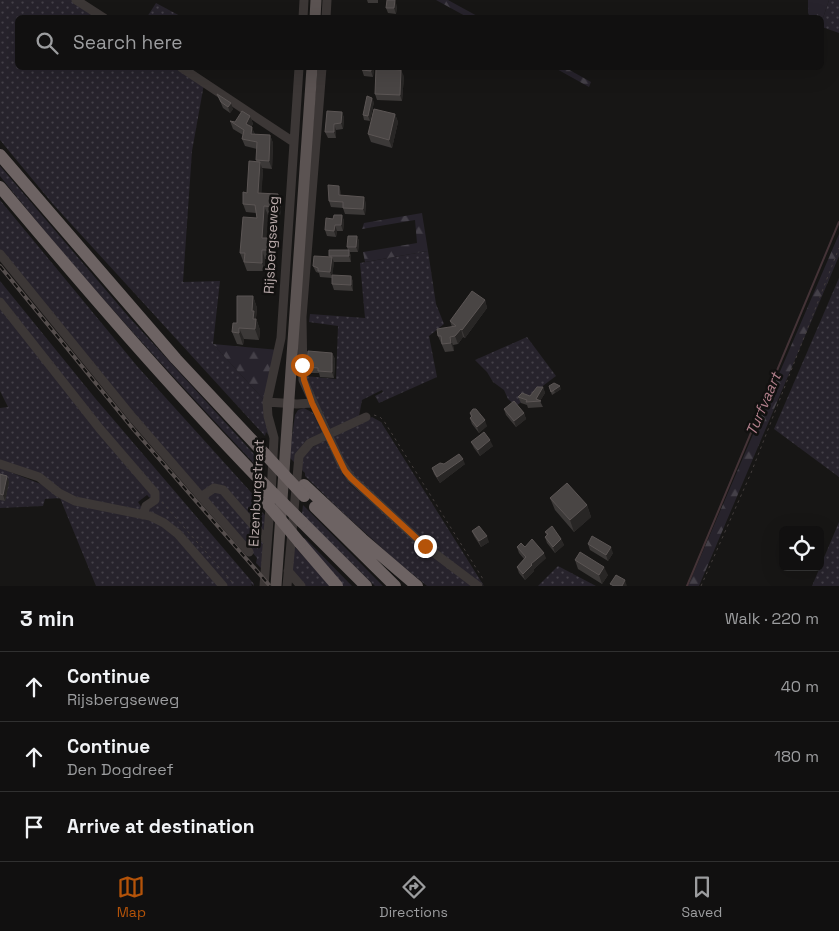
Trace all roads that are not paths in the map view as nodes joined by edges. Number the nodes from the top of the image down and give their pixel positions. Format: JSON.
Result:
{"nodes":[{"id":1,"x":76,"y":0,"type":"edge"},
{"id":2,"x":304,"y":0,"type":"edge"},
{"id":3,"x":316,"y":0,"type":"edge"},
{"id":4,"x":327,"y":0,"type":"edge"},
{"id":5,"x":99,"y":15,"type":"edge"},
{"id":6,"x":303,"y":15,"type":"edge"},
{"id":7,"x":315,"y":15,"type":"edge"},
{"id":8,"x":326,"y":15,"type":"edge"},
{"id":9,"x":185,"y":70,"type":"edge"},
{"id":10,"x":299,"y":70,"type":"edge"},
{"id":11,"x":312,"y":70,"type":"edge"},
{"id":12,"x":322,"y":70,"type":"edge"},
{"id":13,"x":292,"y":141,"type":"junction"},
{"id":14,"x":0,"y":155,"type":"edge"},
{"id":15,"x":0,"y":187,"type":"edge"},
{"id":16,"x":0,"y":254,"type":"edge"},
{"id":17,"x":0,"y":302,"type":"edge"},
{"id":18,"x":267,"y":402,"type":"junction"},
{"id":19,"x":312,"y":403,"type":"junction"},
{"id":20,"x":288,"y":404,"type":"junction"},
{"id":21,"x":366,"y":417,"type":"road end"},
{"id":22,"x":328,"y":433,"type":"junction"},
{"id":23,"x":0,"y":464,"type":"edge"},
{"id":24,"x":261,"y":489,"type":"junction"},
{"id":25,"x":304,"y":490,"type":"junction"},
{"id":26,"x":201,"y":498,"type":"junction"},
{"id":27,"x":142,"y":515,"type":"junction"},
{"id":28,"x":268,"y":542,"type":"junction"},
{"id":29,"x":249,"y":552,"type":"dead end"},
{"id":30,"x":288,"y":570,"type":"junction"},
{"id":31,"x":223,"y":586,"type":"edge"},
{"id":32,"x":264,"y":586,"type":"edge"},
{"id":33,"x":276,"y":586,"type":"edge"},
{"id":34,"x":287,"y":586,"type":"edge"},
{"id":35,"x":301,"y":586,"type":"edge"},
{"id":36,"x":337,"y":586,"type":"edge"},
{"id":37,"x":366,"y":586,"type":"edge"},
{"id":38,"x":395,"y":586,"type":"edge"},
{"id":39,"x":417,"y":586,"type":"edge"},
{"id":40,"x":478,"y":586,"type":"edge"}],
"edges":[{"from":1,"to":5,"type":"street"},
{"from":2,"to":6,"type":"street"},
{"from":3,"to":7,"type":"main road"},
{"from":4,"to":8,"type":"street"},
{"from":9,"to":13,"type":"street"},
{"from":10,"to":13,"type":"street","name":"Rijsbergseweg"},
{"from":11,"to":20,"type":"main road","name":"Rijsbergseweg"},
{"from":12,"to":19,"type":"street"},
{"from":13,"to":18,"type":"street","name":"Rijsbergseweg"},
{"from":14,"to":25,"type":"highway","bridge":true},
{"from":15,"to":24,"type":"highway"},
{"from":16,"to":26,"type":"street"},
{"from":17,"to":27,"type":"street"},
{"from":18,"to":20,"type":"street"},
{"from":18,"to":28,"type":"street","name":"Elzenburgstraat"},
{"from":19,"to":20,"type":"street"},
{"from":19,"to":22,"type":"street"},
{"from":20,"to":33,"type":"main road","name":"Rijsbergseweg"},
{"from":21,"to":22,"type":"street"},
{"from":22,"to":30,"type":"street"},
{"from":22,"to":40,"type":"street"},
{"from":23,"to":27,"type":"street"},
{"from":24,"to":36,"type":"highway","bridge":true},
{"from":24,"to":37,"type":"highway","bridge":true},
{"from":25,"to":38,"type":"highway"},
{"from":25,"to":39,"type":"highway"},
{"from":26,"to":28,"type":"street"},
{"from":26,"to":29,"type":"street"},
{"from":27,"to":31,"type":"street"},
{"from":28,"to":32,"type":"street","name":"Elzenburgstraat"},
{"from":30,"to":34,"type":"street"},
{"from":30,"to":35,"type":"street"}]}
